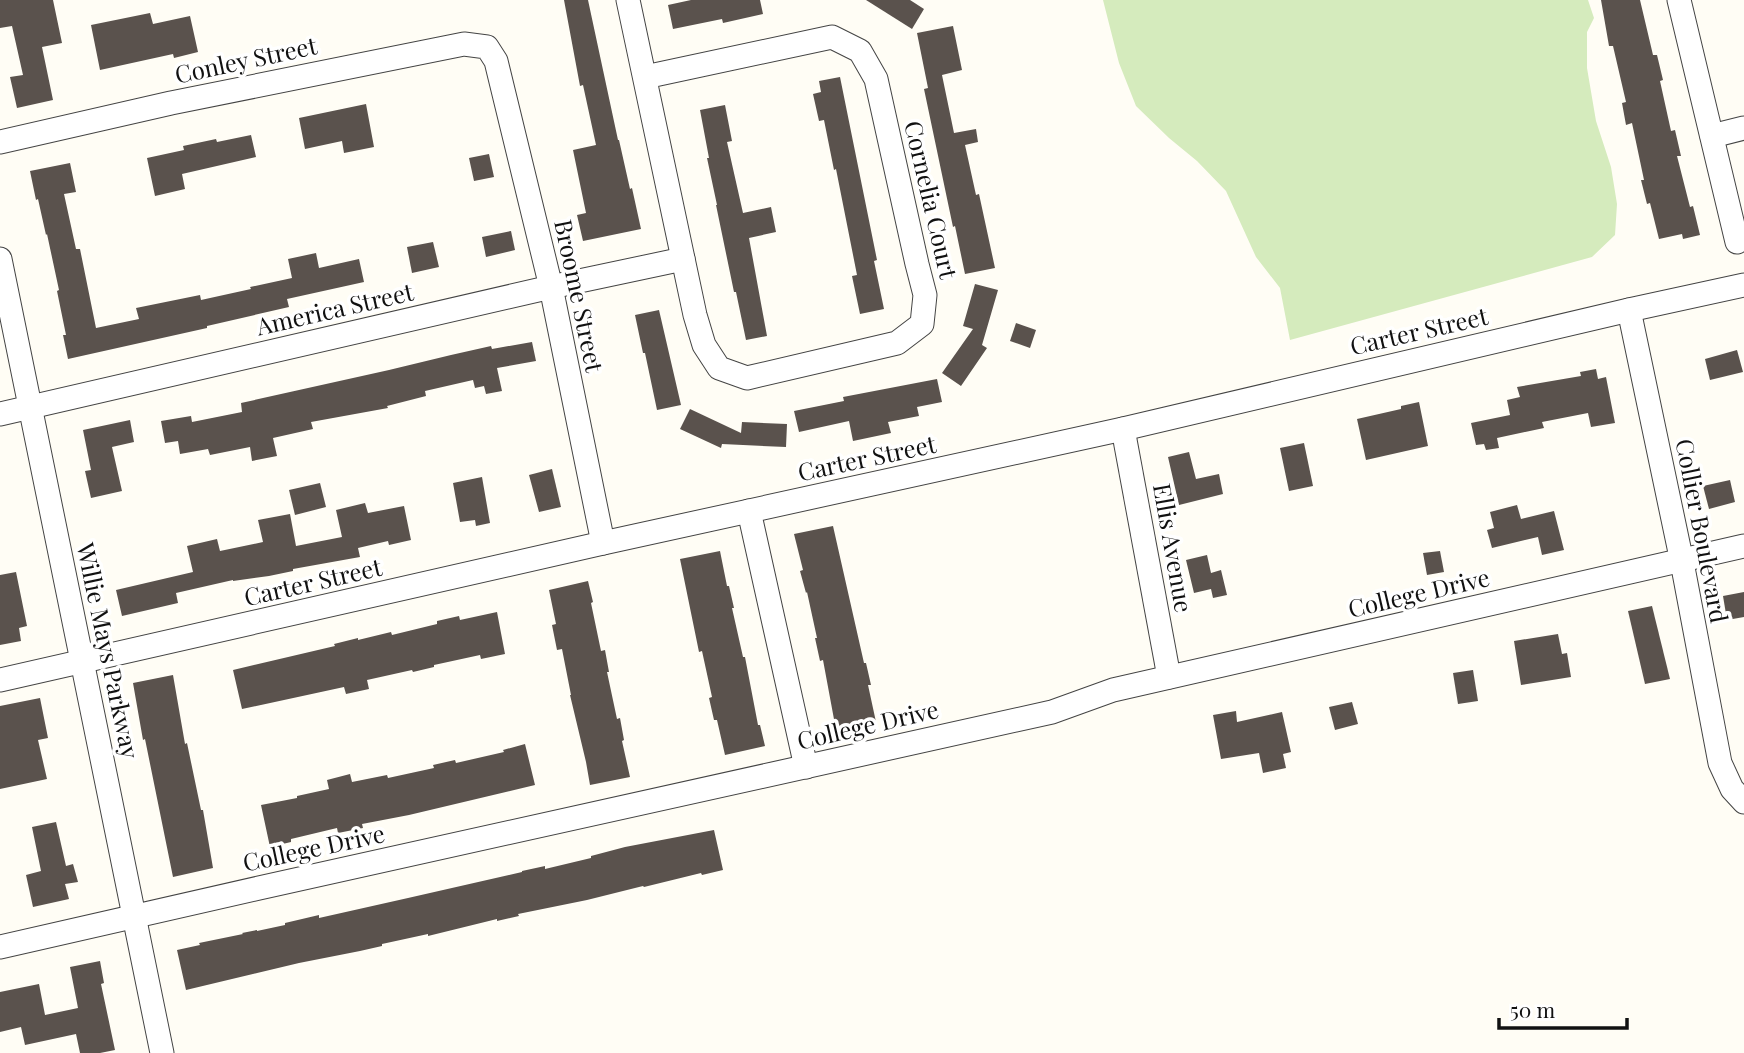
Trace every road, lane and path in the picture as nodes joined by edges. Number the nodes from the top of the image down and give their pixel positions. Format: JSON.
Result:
{"nodes":[{"id":1,"x":628,"y":0,"type":"edge"},
{"id":2,"x":1679,"y":0,"type":"edge"},
{"id":3,"x":496,"y":61,"type":"joint"},
{"id":4,"x":645,"y":77,"type":"junction"},
{"id":5,"x":1744,"y":128,"type":"edge"},
{"id":6,"x":1712,"y":136,"type":"junction"},
{"id":7,"x":0,"y":142,"type":"edge"},
{"id":8,"x":1737,"y":242,"type":"dead end"},
{"id":9,"x":0,"y":259,"type":"edge"},
{"id":10,"x":683,"y":259,"type":"junction"},
{"id":11,"x":1744,"y":285,"type":"edge"},
{"id":12,"x":551,"y":287,"type":"junction"},
{"id":13,"x":1629,"y":310,"type":"junction"},
{"id":14,"x":30,"y":407,"type":"junction"},
{"id":15,"x":0,"y":414,"type":"edge"},
{"id":16,"x":1123,"y":429,"type":"junction"},
{"id":17,"x":749,"y":511,"type":"junction"},
{"id":18,"x":603,"y":543,"type":"junction"},
{"id":19,"x":1744,"y":547,"type":"edge"},
{"id":20,"x":1682,"y":562,"type":"junction"},
{"id":21,"x":82,"y":662,"type":"junction"},
{"id":22,"x":1169,"y":677,"type":"junction"},
{"id":23,"x":0,"y":680,"type":"edge"},
{"id":24,"x":806,"y":766,"type":"junction"},
{"id":25,"x":1744,"y":802,"type":"edge"},
{"id":26,"x":135,"y":917,"type":"junction"},
{"id":27,"x":0,"y":947,"type":"edge"},
{"id":28,"x":162,"y":1053,"type":"edge"}],
"edges":[{"from":1,"to":4,"type":"street","name":"Cornelia Court"},
{"from":2,"to":6,"type":"street"},
{"from":3,"to":7,"type":"street","name":"Conley Street"},
{"from":3,"to":12,"type":"street","name":"Broome Street"},
{"from":4,"to":10,"type":"street","name":"Cornelia Court"},
{"from":4,"to":10,"type":"street","name":"Cornelia Court"},
{"from":5,"to":6,"type":"street"},
{"from":6,"to":8,"type":"street"},
{"from":9,"to":14,"type":"street","name":"Willie Mays Parkway"},
{"from":10,"to":12,"type":"street","name":"America Street"},
{"from":11,"to":13,"type":"street","name":"Carter Street"},
{"from":12,"to":14,"type":"street","name":"America Street"},
{"from":12,"to":18,"type":"street","name":"Broome Street"},
{"from":13,"to":16,"type":"street","name":"Carter Street"},
{"from":13,"to":20,"type":"street","name":"Collier Boulevard"},
{"from":14,"to":15,"type":"street","name":"America Street"},
{"from":14,"to":21,"type":"street","name":"Willie Mays Parkway"},
{"from":16,"to":17,"type":"street","name":"Carter Street"},
{"from":16,"to":22,"type":"street","name":"Ellis Avenue"},
{"from":17,"to":18,"type":"street","name":"Carter Street"},
{"from":17,"to":24,"type":"street"},
{"from":18,"to":21,"type":"street","name":"Carter Street"},
{"from":19,"to":20,"type":"street","name":"College Drive"},
{"from":20,"to":22,"type":"street","name":"College Drive"},
{"from":20,"to":25,"type":"street","name":"Collier Boulevard"},
{"from":21,"to":23,"type":"street","name":"Carter Street"},
{"from":21,"to":26,"type":"street","name":"Willie Mays Parkway"},
{"from":22,"to":24,"type":"street","name":"College Drive"},
{"from":24,"to":26,"type":"street","name":"College Drive"},
{"from":26,"to":27,"type":"street","name":"College Drive"},
{"from":26,"to":28,"type":"street","name":"Willie Mays Parkway"}]}
